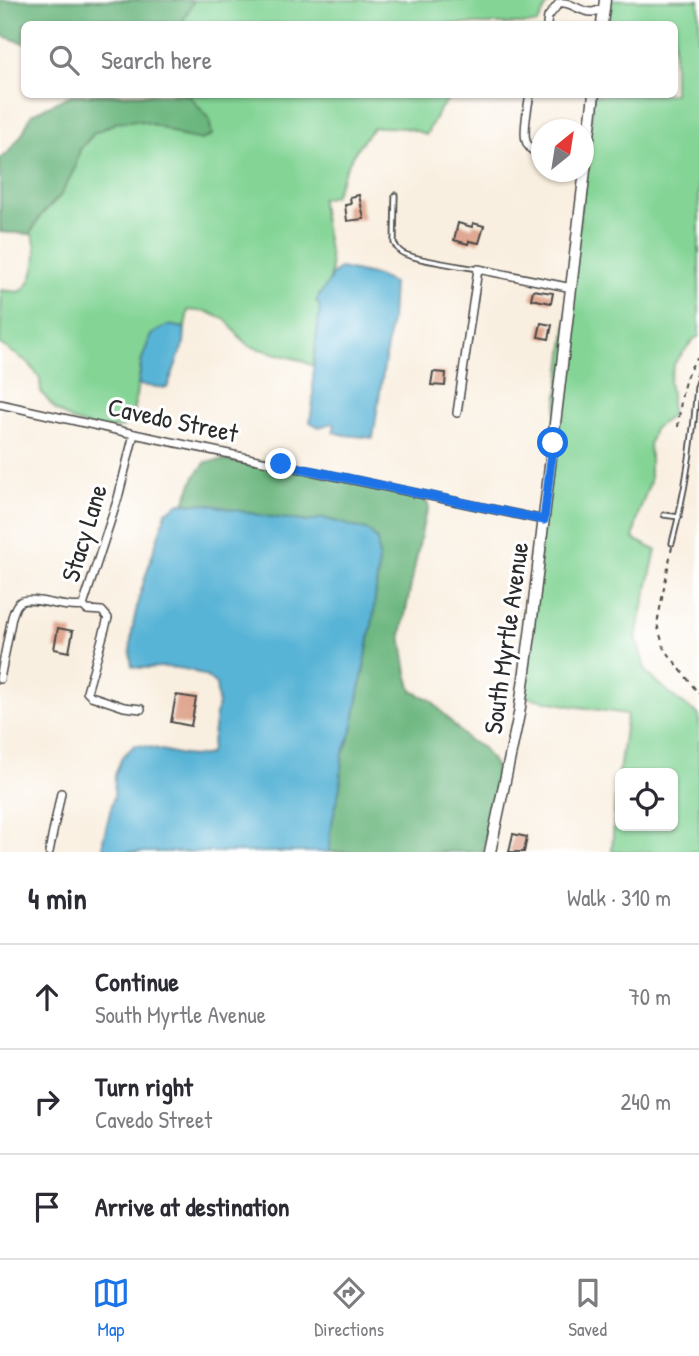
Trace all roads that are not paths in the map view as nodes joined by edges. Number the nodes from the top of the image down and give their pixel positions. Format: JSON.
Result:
{"nodes":[{"id":1,"x":604,"y":4,"type":"edge"},
{"id":2,"x":548,"y":21,"type":"edge"},
{"id":3,"x":529,"y":98,"type":"edge"},
{"id":4,"x":594,"y":98,"type":"edge"},
{"id":5,"x":591,"y":119,"type":"edge"},
{"id":6,"x":531,"y":149,"type":"edge"},
{"id":7,"x":584,"y":182,"type":"edge"},
{"id":8,"x":395,"y":195,"type":"dead end"},
{"id":9,"x":478,"y":269,"type":"junction"},
{"id":10,"x":572,"y":288,"type":"junction"},
{"id":11,"x":699,"y":381,"type":"edge"},
{"id":12,"x":0,"y":404,"type":"edge"},
{"id":13,"x":457,"y":413,"type":"dead end"},
{"id":14,"x":134,"y":434,"type":"junction"},
{"id":15,"x":664,"y":515,"type":"dead end"},
{"id":16,"x":679,"y":517,"type":"junction"},
{"id":17,"x":544,"y":520,"type":"junction"},
{"id":18,"x":672,"y":543,"type":"road end"},
{"id":19,"x":83,"y":606,"type":"junction"},
{"id":20,"x":0,"y":679,"type":"edge"},
{"id":21,"x":141,"y":709,"type":"dead end"},
{"id":22,"x":61,"y":793,"type":"dead end"},
{"id":23,"x":49,"y":852,"type":"edge"},
{"id":24,"x":490,"y":852,"type":"edge"}],
"edges":[{"from":1,"to":2,"type":"street"},
{"from":3,"to":6,"type":"street"},
{"from":4,"to":5,"type":"street","name":"South Myrtle Avenue"},
{"from":7,"to":10,"type":"street","name":"South Myrtle Avenue"},
{"from":8,"to":9,"type":"lane"},
{"from":9,"to":10,"type":"street"},
{"from":9,"to":13,"type":"street"},
{"from":10,"to":17,"type":"street","name":"South Myrtle Avenue"},
{"from":11,"to":16,"type":"lane"},
{"from":12,"to":14,"type":"street","name":"Cavedo Street"},
{"from":14,"to":17,"type":"street","name":"Cavedo Street"},
{"from":14,"to":19,"type":"street","name":"Stacy Lane"},
{"from":15,"to":16,"type":"lane"},
{"from":16,"to":18,"type":"lane"},
{"from":17,"to":24,"type":"street","name":"South Myrtle Avenue"},
{"from":19,"to":20,"type":"street"},
{"from":19,"to":21,"type":"street","name":"Stacy Lane"},
{"from":22,"to":23,"type":"street"}]}
